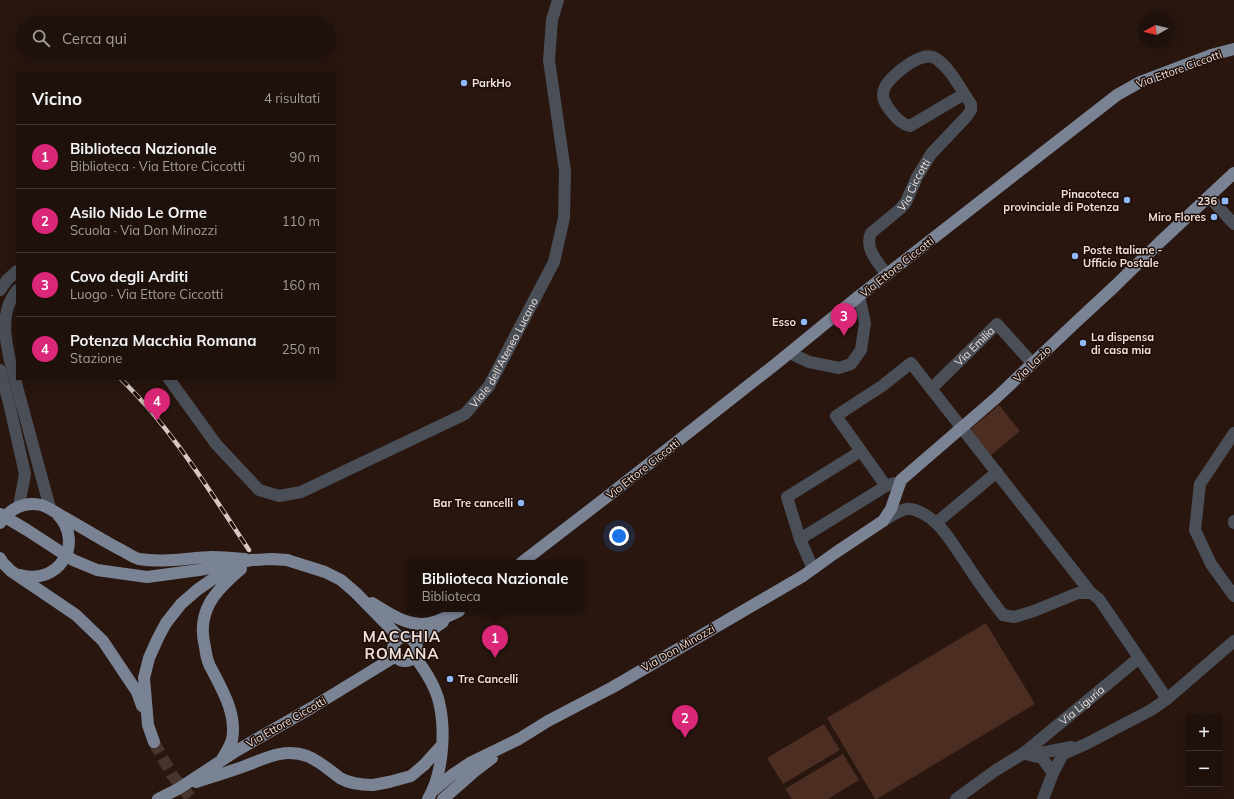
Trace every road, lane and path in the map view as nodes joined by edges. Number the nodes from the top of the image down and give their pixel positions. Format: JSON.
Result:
{"nodes":[{"id":1,"x":558,"y":0,"type":"edge"},
{"id":2,"x":1234,"y":49,"type":"edge"},
{"id":3,"x":964,"y":94,"type":"junction"},
{"id":4,"x":1234,"y":173,"type":"edge"},
{"id":5,"x":1209,"y":196,"type":"junction"},
{"id":6,"x":1234,"y":224,"type":"edge"},
{"id":7,"x":16,"y":272,"type":"edge"},
{"id":8,"x":887,"y":275,"type":"junction"},
{"id":9,"x":0,"y":290,"type":"edge"},
{"id":10,"x":16,"y":292,"type":"edge"},
{"id":11,"x":859,"y":296,"type":"junction"},
{"id":12,"x":790,"y":353,"type":"junction"},
{"id":13,"x":1032,"y":363,"type":"junction"},
{"id":14,"x":0,"y":370,"type":"edge"},
{"id":15,"x":169,"y":380,"type":"edge"},
{"id":16,"x":931,"y":389,"type":"junction"},
{"id":17,"x":962,"y":428,"type":"junction"},
{"id":18,"x":1234,"y":433,"type":"edge"},
{"id":19,"x":861,"y":450,"type":"junction"},
{"id":20,"x":997,"y":472,"type":"junction"},
{"id":21,"x":901,"y":480,"type":"junction"},
{"id":22,"x":886,"y":486,"type":"junction"},
{"id":23,"x":19,"y":506,"type":"junction"},
{"id":24,"x":54,"y":511,"type":"junction"},
{"id":25,"x":0,"y":514,"type":"edge"},
{"id":26,"x":883,"y":521,"type":"junction"},
{"id":27,"x":0,"y":523,"type":"edge"},
{"id":28,"x":936,"y":523,"type":"junction"},
{"id":29,"x":800,"y":539,"type":"junction"},
{"id":30,"x":252,"y":560,"type":"junction"},
{"id":31,"x":525,"y":560,"type":"edge"},
{"id":32,"x":4,"y":563,"type":"edge"},
{"id":33,"x":813,"y":569,"type":"junction"},
{"id":34,"x":356,"y":593,"type":"junction"},
{"id":35,"x":1095,"y":596,"type":"junction"},
{"id":36,"x":1234,"y":596,"type":"edge"},
{"id":37,"x":456,"y":612,"type":"edge"},
{"id":38,"x":458,"y":612,"type":"edge"},
{"id":39,"x":400,"y":638,"type":"junction"},
{"id":40,"x":1234,"y":641,"type":"edge"},
{"id":41,"x":414,"y":642,"type":"junction"},
{"id":42,"x":396,"y":656,"type":"junction"},
{"id":43,"x":414,"y":656,"type":"junction"},
{"id":44,"x":1139,"y":658,"type":"junction"},
{"id":45,"x":1167,"y":699,"type":"junction"},
{"id":46,"x":148,"y":725,"type":"junction"},
{"id":47,"x":519,"y":739,"type":"junction"},
{"id":48,"x":154,"y":742,"type":"tunnel mouth"},
{"id":49,"x":1086,"y":744,"type":"junction"},
{"id":50,"x":442,"y":745,"type":"junction"},
{"id":51,"x":1024,"y":753,"type":"junction"},
{"id":52,"x":221,"y":761,"type":"junction"},
{"id":53,"x":1052,"y":773,"type":"junction"},
{"id":54,"x":178,"y":789,"type":"junction"},
{"id":55,"x":431,"y":794,"type":"edge"},
{"id":56,"x":158,"y":799,"type":"edge"},
{"id":57,"x":444,"y":799,"type":"edge"},
{"id":58,"x":956,"y":799,"type":"edge"},
{"id":59,"x":1043,"y":799,"type":"edge"}],
"edges":[{"from":1,"to":15,"type":"street","name":"Viale dell'Ateneo Lucano"},
{"from":2,"to":8,"type":"main road","name":"Via Ettore Ciccotti"},
{"from":3,"to":3,"type":"street","name":"Via Ciccotti"},
{"from":3,"to":8,"type":"street","name":"Via Ciccotti"},
{"from":4,"to":5,"type":"main road","name":"Via Lazio"},
{"from":5,"to":6,"type":"street"},
{"from":5,"to":13,"type":"main road","name":"Via Lazio"},
{"from":7,"to":9,"type":"street"},
{"from":8,"to":11,"type":"main road","name":"Via Ettore Ciccotti"},
{"from":10,"to":24,"type":"street"},
{"from":11,"to":12,"type":"main road","name":"Via Ettore Ciccotti"},
{"from":11,"to":12,"type":"street"},
{"from":12,"to":31,"type":"main road","name":"Via Ettore Ciccotti"},
{"from":13,"to":16,"type":"street","name":"Via Emilia"},
{"from":13,"to":17,"type":"main road","name":"Via Lazio"},
{"from":14,"to":23,"type":"street"},
{"from":16,"to":17,"type":"street"},
{"from":16,"to":19,"type":"street"},
{"from":17,"to":20,"type":"street"},
{"from":17,"to":21,"type":"main road","name":"Via Lazio"},
{"from":18,"to":36,"type":"street"},
{"from":19,"to":22,"type":"street"},
{"from":19,"to":29,"type":"street"},
{"from":20,"to":28,"type":"street"},
{"from":20,"to":35,"type":"street"},
{"from":21,"to":22,"type":"street"},
{"from":21,"to":26,"type":"main road"},
{"from":22,"to":29,"type":"street"},
{"from":23,"to":24,"type":"main road"},
{"from":23,"to":27,"type":"main road"},
{"from":24,"to":30,"type":"main road","bridge":true},
{"from":24,"to":32,"type":"main road"},
{"from":25,"to":30,"type":"main road","bridge":true},
{"from":26,"to":28,"type":"street"},
{"from":26,"to":33,"type":"main road","name":"Via Don Minozzi"},
{"from":28,"to":35,"type":"street"},
{"from":29,"to":33,"type":"street"},
{"from":30,"to":34,"type":"main road","bridge":true},
{"from":30,"to":46,"type":"main road","bridge":true},
{"from":30,"to":52,"type":"main road"},
{"from":32,"to":46,"type":"main road"},
{"from":33,"to":47,"type":"main road","name":"Via Don Minozzi"},
{"from":34,"to":37,"type":"main road"},
{"from":34,"to":39,"type":"main road"},
{"from":35,"to":44,"type":"street"},
{"from":38,"to":41,"type":"main road"},
{"from":39,"to":41,"type":"main road"},
{"from":39,"to":42,"type":"main road"},
{"from":40,"to":45,"type":"street"},
{"from":41,"to":43,"type":"main road"},
{"from":42,"to":43,"type":"main road"},
{"from":42,"to":52,"type":"main road","name":"Via Ettore Ciccotti"},
{"from":43,"to":50,"type":"main road"},
{"from":44,"to":45,"type":"street"},
{"from":44,"to":51,"type":"street","name":"Via Liguria"},
{"from":45,"to":49,"type":"street"},
{"from":46,"to":48,"type":"main road"},
{"from":47,"to":55,"type":"main road"},
{"from":47,"to":57,"type":"main road"},
{"from":49,"to":51,"type":"street"},
{"from":49,"to":53,"type":"street"},
{"from":50,"to":54,"type":"main road","bridge":true},
{"from":50,"to":55,"type":"main road"},
{"from":51,"to":53,"type":"street"},
{"from":51,"to":58,"type":"street","name":"Via Liguria"},
{"from":52,"to":54,"type":"main road","name":"Via Ettore Ciccotti"},
{"from":53,"to":59,"type":"street"},
{"from":54,"to":56,"type":"main road"}]}
